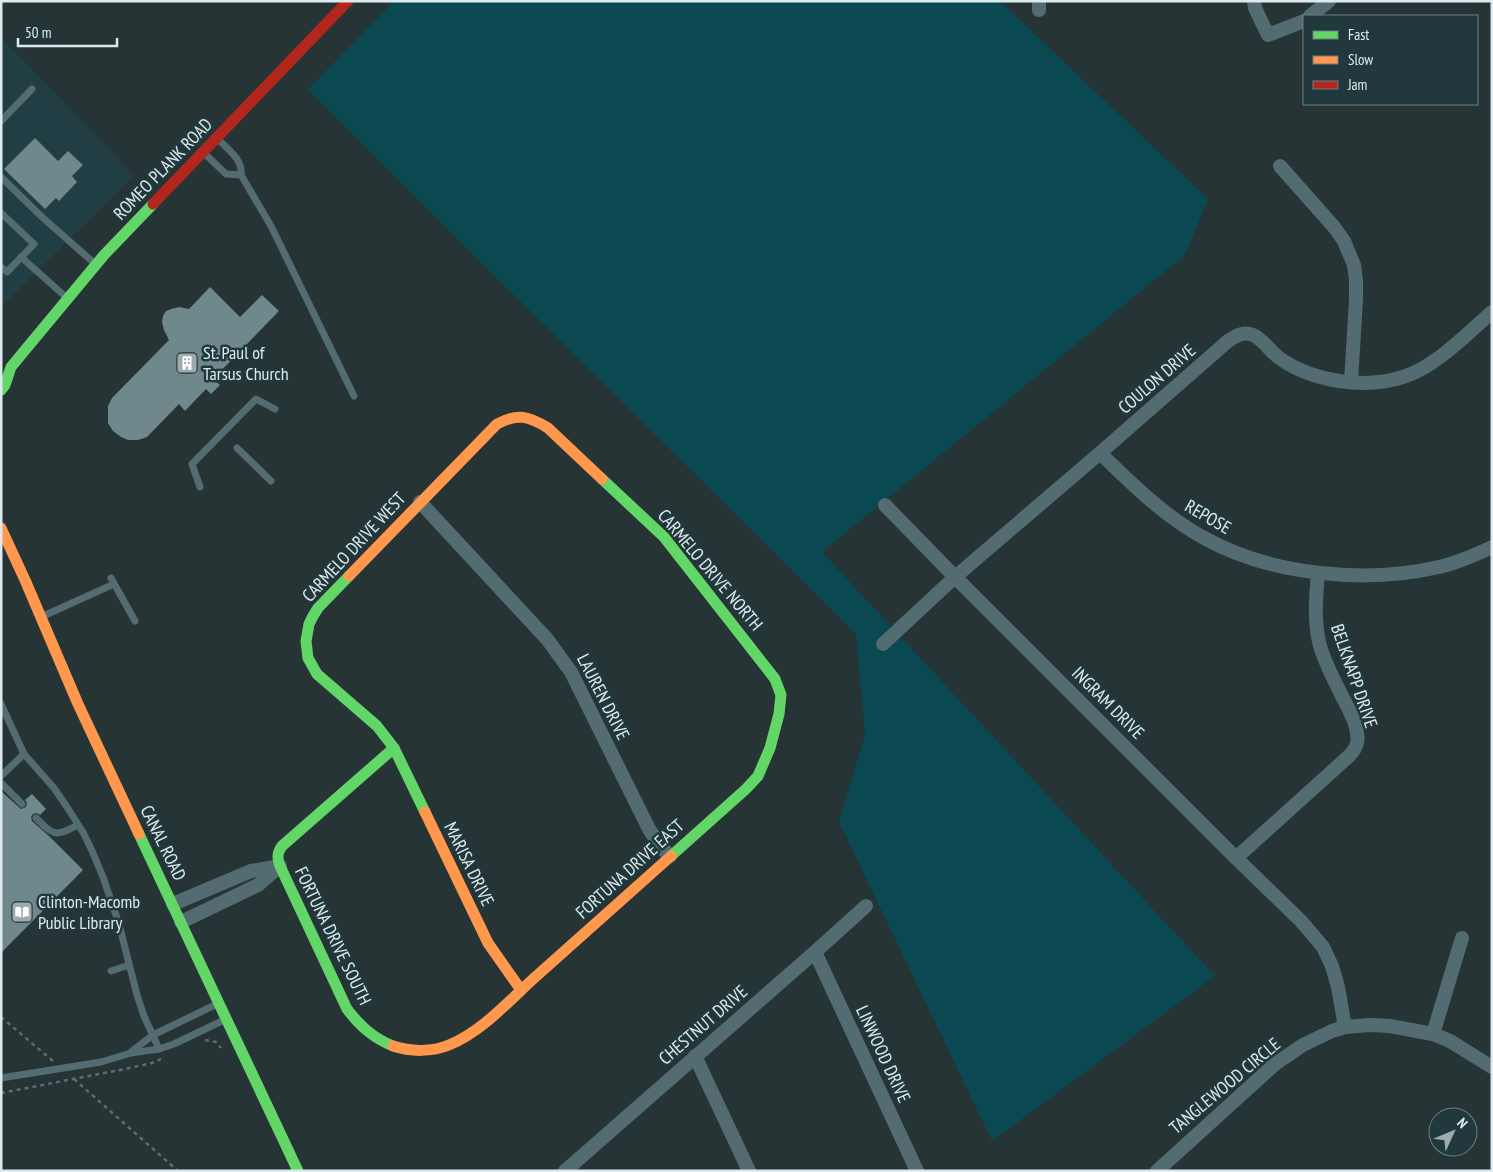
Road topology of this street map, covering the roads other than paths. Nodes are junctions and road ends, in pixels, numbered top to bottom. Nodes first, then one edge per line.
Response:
1 (348, 1) edge
2 (1254, 1) edge
3 (1329, 1) edge
4 (1311, 15) edge
5 (1303, 21) edge
6 (32, 89) dead end
7 (1, 121) edge
8 (217, 138) junction
9 (203, 152) junction
10 (1280, 166) dead end
11 (241, 176) junction
12 (1, 177) edge
13 (1, 213) edge
14 (21, 257) junction
15 (96, 265) junction
16 (1, 267) edge
17 (68, 299) junction
18 (1492, 312) edge
19 (6, 370) edge
20 (1351, 382) junction
21 (1, 390) edge
22 (354, 396) dead end
23 (275, 409) dead end
24 (526, 417) joint
25 (237, 448) dead end
26 (1100, 453) junction
27 (271, 481) dead end
28 (200, 487) dead end
29 (420, 502) junction
30 (885, 505) dead end
31 (1, 528) edge
32 (1491, 549) edge
33 (1318, 572) junction
34 (955, 577) junction
35 (41, 617) junction
36 (135, 621) dead end
37 (883, 644) dead end
38 (1, 704) edge
39 (775, 732) joint
40 (394, 748) junction
41 (24, 754) junction
42 (1, 776) edge
43 (1, 783) edge
44 (22, 804) dead end
45 (36, 818) dead end
46 (78, 825) junction
47 (670, 856) junction
48 (1236, 858) junction
49 (280, 866) junction
50 (173, 904) junction
51 (866, 906) dead end
52 (181, 922) junction
53 (1462, 938) dead end
54 (815, 952) junction
55 (129, 965) junction
56 (111, 971) dead end
57 (521, 990) junction
58 (219, 1003) junction
59 (227, 1019) junction
60 (488, 1020) joint
61 (1344, 1027) junction
62 (1433, 1034) junction
63 (153, 1035) junction
64 (159, 1049) junction
65 (131, 1053) junction
66 (695, 1056) junction
67 (1492, 1067) edge
68 (1, 1078) edge
69 (298, 1171) edge
70 (565, 1171) edge
71 (749, 1171) edge
72 (917, 1171) edge
73 (1157, 1171) edge

1 - 8 street, ROMEO PLANK ROAD
2 - 5 street
3 - 4 street
6 - 7 lane
8 - 9 street, ROMEO PLANK ROAD
8 - 11 lane
9 - 11 lane
9 - 15 street, ROMEO PLANK ROAD
10 - 20 street
11 - 22 lane
12 - 15 lane
13 - 14 lane
14 - 16 lane
14 - 17 lane
15 - 17 street, ROMEO PLANK ROAD
17 - 19 street, ROMEO PLANK ROAD
18 - 20 street, COULON DRIVE
19 - 21 street, ROMEO PLANK ROAD
20 - 26 street, COULON DRIVE
23 - 28 lane
24 - 29 street, CARMELO DRIVE WEST
24 - 39 street, CARMELO DRIVE NORTH
25 - 27 lane
26 - 33 street, REPOSE
26 - 34 street, COULON DRIVE
29 - 40 street, CARMELO DRIVE WEST
29 - 47 street, LAUREN DRIVE
30 - 34 street, INGRAM DRIVE
31 - 35 street, CANAL ROAD
32 - 33 street, REPOSE
33 - 48 street, BELKNAPP DRIVE
34 - 37 street, COULON DRIVE
34 - 48 street, INGRAM DRIVE
35 - 36 lane
35 - 50 street, CANAL ROAD
38 - 41 lane
39 - 47 street, FORTUNA DRIVE EAST
40 - 49 street
40 - 57 street, MARISA DRIVE
41 - 42 lane
41 - 46 lane
43 - 44 lane
45 - 46 lane
46 - 55 lane
47 - 57 street, FORTUNA DRIVE EAST
48 - 61 street, INGRAM DRIVE
49 - 50 street
49 - 52 street
49 - 60 street, FORTUNA DRIVE SOUTH
50 - 52 street, CANAL ROAD
51 - 54 street, CHESTNUT DRIVE
52 - 58 street, CANAL ROAD
53 - 62 street
54 - 66 street, CHESTNUT DRIVE
54 - 72 street, LINWOOD DRIVE
55 - 56 lane
55 - 63 lane
57 - 60 street, FORTUNA DRIVE EAST
58 - 59 street, CANAL ROAD
58 - 63 lane
59 - 64 lane
59 - 69 street, CANAL ROAD
61 - 62 street, TANGLEWOOD CIRCLE
61 - 73 street, TANGLEWOOD CIRCLE
62 - 67 street, TANGLEWOOD CIRCLE
63 - 64 lane
63 - 65 lane
64 - 65 lane
65 - 68 lane
66 - 70 street, CHESTNUT DRIVE
66 - 71 street

